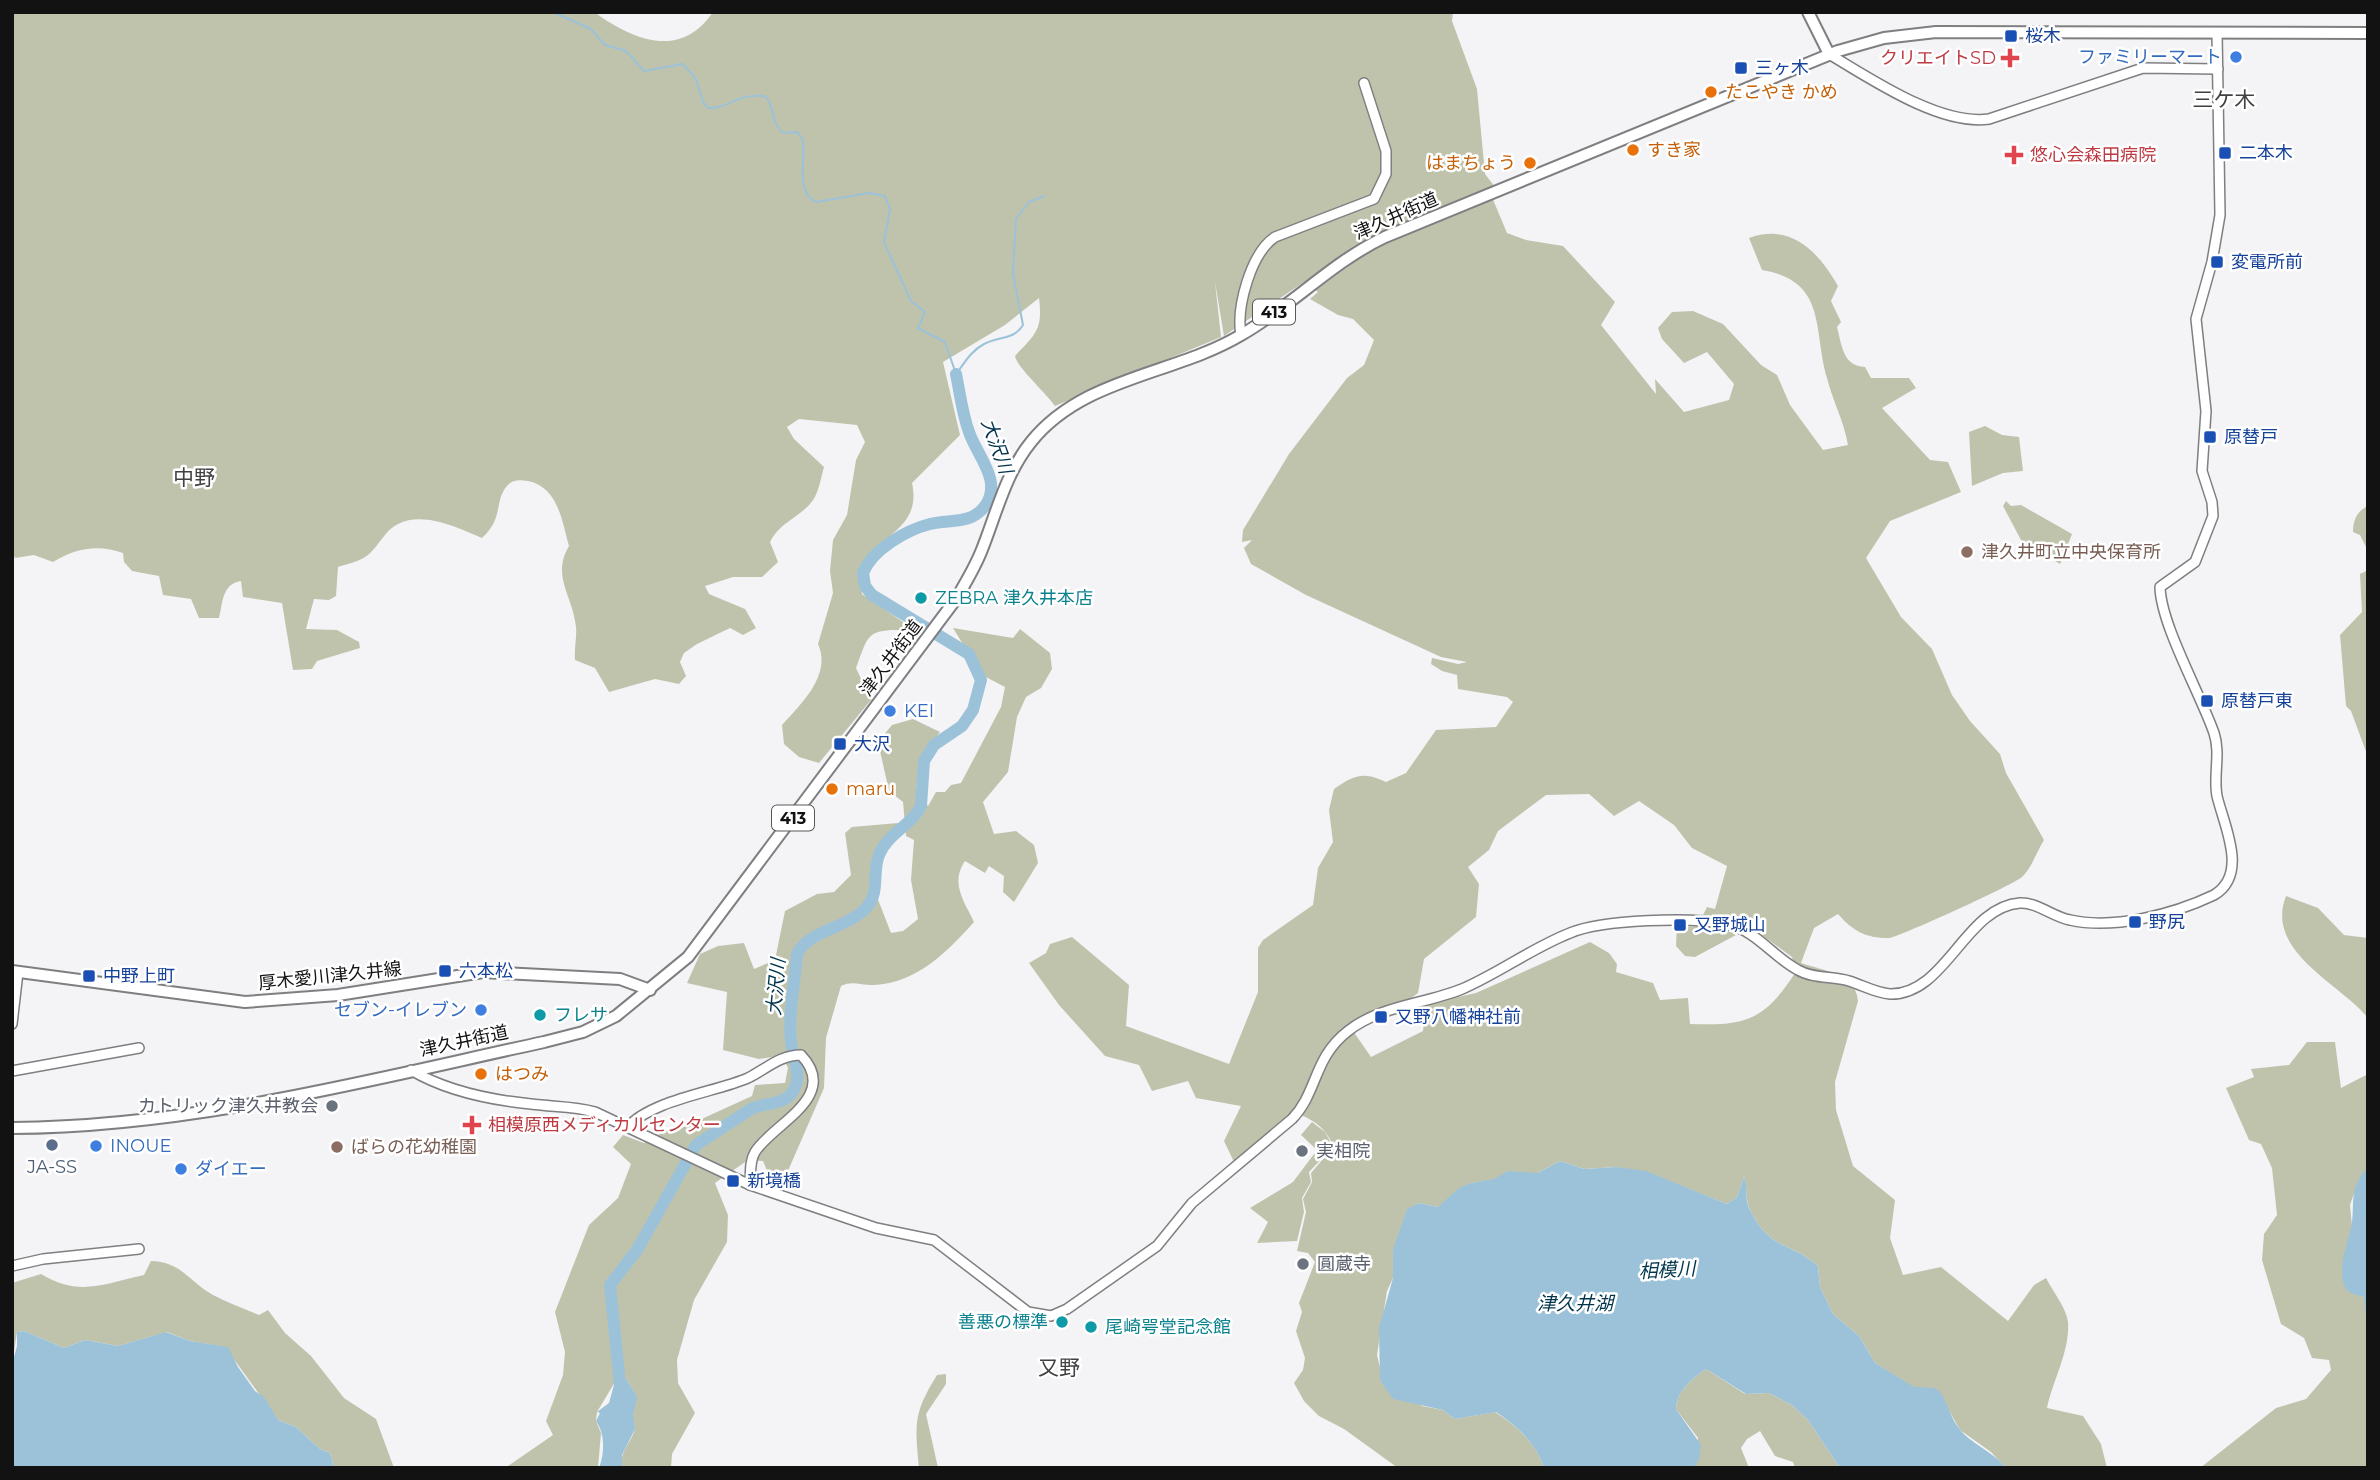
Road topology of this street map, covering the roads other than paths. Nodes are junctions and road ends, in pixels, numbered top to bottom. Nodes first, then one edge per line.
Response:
1 (1808, 12) edge
2 (2217, 33) junction
3 (2368, 33) edge
4 (1829, 54) junction
5 (2218, 69) junction
6 (1364, 83) dead end
7 (1241, 335) junction
8 (15, 971) edge
9 (650, 990) junction
10 (12, 1024) edge
11 (139, 1048) dead end
12 (411, 1070) junction
13 (12, 1071) edge
14 (628, 1127) junction
15 (12, 1128) edge
16 (748, 1184) junction
17 (139, 1249) dead end
18 (12, 1266) edge

1 - 4 main road
2 - 3 main road, 津久井街道
2 - 4 main road, 津久井街道
2 - 5 street
4 - 5 street
4 - 7 main road, 津久井街道 / 413
5 - 16 street
6 - 7 street
7 - 9 main road, 津久井街道 / 413
8 - 9 main road, 厚木愛川津久井線
8 - 10 street
9 - 12 main road, 津久井街道 / 413
11 - 13 street
12 - 14 street
12 - 15 main road, 津久井街道 / 413
14 - 16 street
14 - 16 street
17 - 18 street

